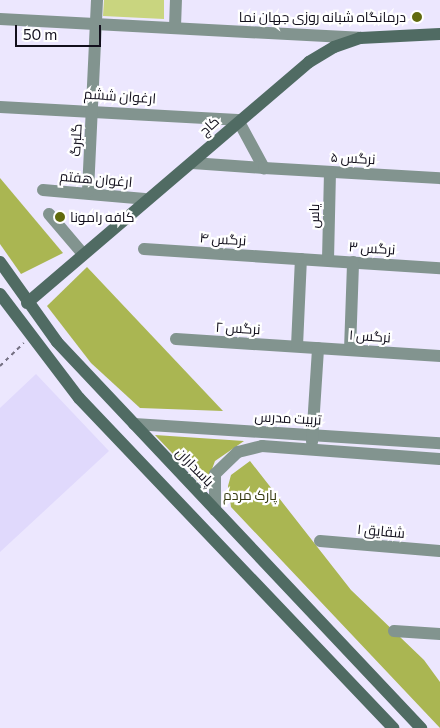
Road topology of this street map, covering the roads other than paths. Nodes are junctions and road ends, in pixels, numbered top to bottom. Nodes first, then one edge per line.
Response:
1 (97, 0) edge
2 (176, 0) edge
3 (0, 18) edge
4 (96, 21) junction
5 (175, 27) junction
6 (440, 34) edge
7 (360, 38) junction
8 (0, 107) edge
9 (92, 109) junction
10 (238, 120) junction
11 (192, 163) junction
12 (264, 168) junction
13 (330, 172) junction
14 (440, 178) edge
15 (43, 190) dead end
16 (88, 191) junction
17 (145, 199) junction
18 (49, 214) dead end
19 (144, 249) dead end
20 (83, 254) junction
21 (301, 259) junction
22 (328, 260) junction
23 (0, 262) edge
24 (353, 262) junction
25 (440, 268) edge
26 (0, 294) edge
27 (27, 303) junction
28 (176, 339) dead end
29 (297, 346) junction
30 (318, 348) junction
31 (350, 350) junction
32 (440, 356) edge
33 (134, 424) junction
34 (312, 435) junction
35 (440, 443) edge
36 (311, 450) junction
37 (440, 459) edge
38 (215, 510) junction
39 (320, 540) dead end
40 (440, 551) edge
41 (279, 579) junction
42 (263, 591) junction
43 (394, 631) dead end
44 (440, 634) edge
45 (393, 728) edge
46 (421, 728) edge

1 - 4 street, گلبرگ
2 - 5 street
3 - 4 street
4 - 5 street
4 - 9 street, گلبرگ
5 - 7 street
6 - 7 street, کاج
7 - 10 street, کاج
8 - 9 street, ارغوان ششم
9 - 10 street, ارغوان ششم
9 - 16 street, گلبرگ
10 - 11 street, کاج
10 - 12 street
11 - 12 street, ۵ نرگس
11 - 17 street, کاج
12 - 13 street, ۵ نرگس
13 - 14 street, ۵ نرگس
13 - 22 street, یاس
15 - 16 street, ارغوان هفتم
16 - 17 street, ارغوان هفتم
17 - 20 street, کاج
18 - 20 street
19 - 21 street, نرگس ۴
20 - 27 street, کاج
21 - 22 street, نرگس ۳
21 - 29 street
22 - 24 street, نرگس ۳
23 - 27 street, پاسداران
24 - 25 street, نرگس ۳
24 - 31 street
26 - 42 street
27 - 33 street, پاسداران
28 - 29 street, نرگس ۲
29 - 30 street, نرگس ۱
30 - 31 street, نرگس ۱
30 - 34 street
31 - 32 street, نرگس ۱
33 - 34 street, تربیت مدرس
33 - 38 street, پاسداران
34 - 35 street, تربیت مدرس
34 - 36 street
36 - 37 street
36 - 38 street
38 - 41 street, پاسداران
39 - 40 street, شقایق ۱
41 - 42 street
41 - 46 street, پاسداران
42 - 45 street
43 - 44 street

